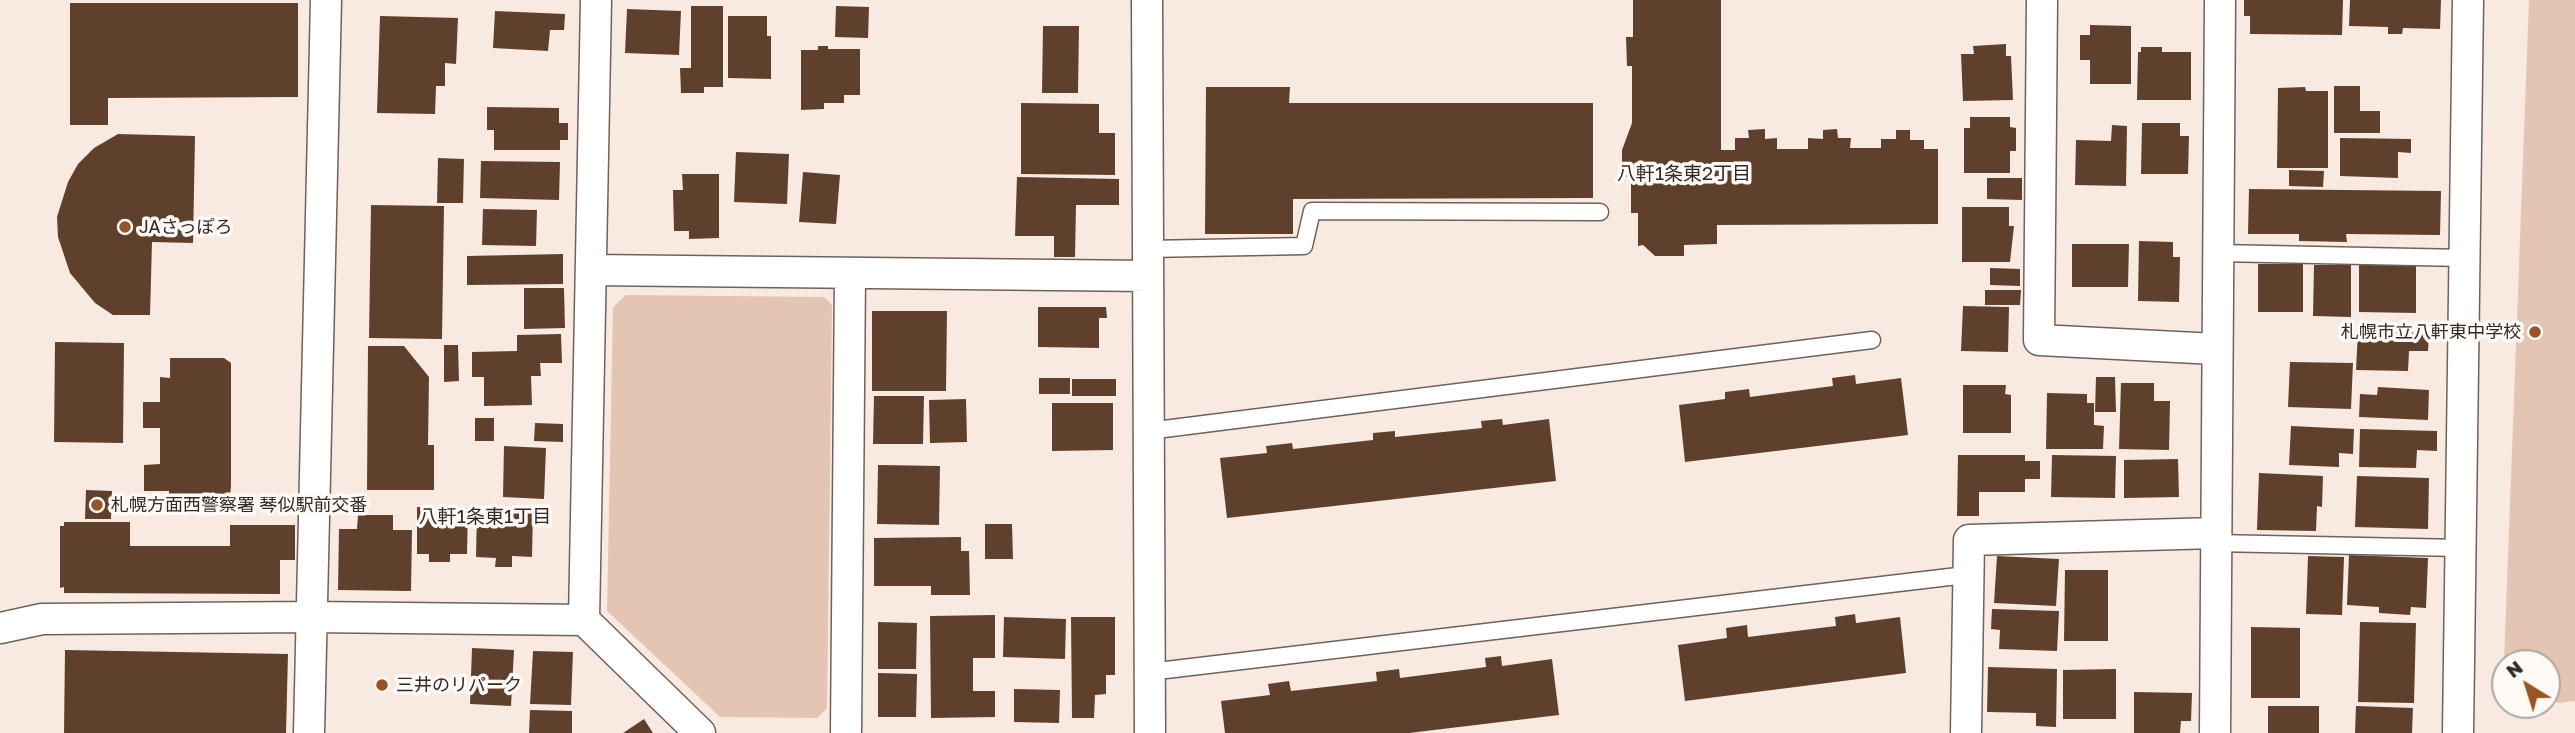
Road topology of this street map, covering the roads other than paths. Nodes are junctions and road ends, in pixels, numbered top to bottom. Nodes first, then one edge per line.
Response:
1 (326, 0) edge
2 (596, 0) edge
3 (1147, 0) edge
4 (2042, 0) edge
5 (2220, 0) edge
6 (2468, 0) edge
7 (1600, 212) dead end
8 (2218, 253) junction
9 (2464, 258) junction
10 (1148, 262) junction
11 (592, 270) junction
12 (850, 274) junction
13 (1872, 340) dead end
14 (2217, 349) junction
15 (1148, 430) junction
16 (2215, 538) junction
17 (2460, 548) junction
18 (1966, 575) junction
19 (312, 617) junction
20 (584, 620) junction
21 (0, 628) edge
22 (1149, 672) junction
23 (309, 733) edge
24 (700, 733) edge
25 (846, 733) edge
26 (1150, 733) edge
27 (1966, 733) edge
28 (2215, 733) edge
29 (2458, 733) edge

1 - 19 street
2 - 11 street
3 - 10 street
4 - 14 street
5 - 8 street
6 - 9 street
7 - 10 lane
8 - 9 lane
8 - 14 street
9 - 17 street
10 - 12 street
10 - 15 street
11 - 12 street
11 - 20 street
12 - 25 street
13 - 15 lane
14 - 16 street
15 - 22 street
16 - 17 lane
16 - 18 street
16 - 28 street
17 - 29 street
18 - 22 lane
18 - 27 street
19 - 20 street
19 - 21 street
19 - 23 street
20 - 24 street
22 - 26 street

